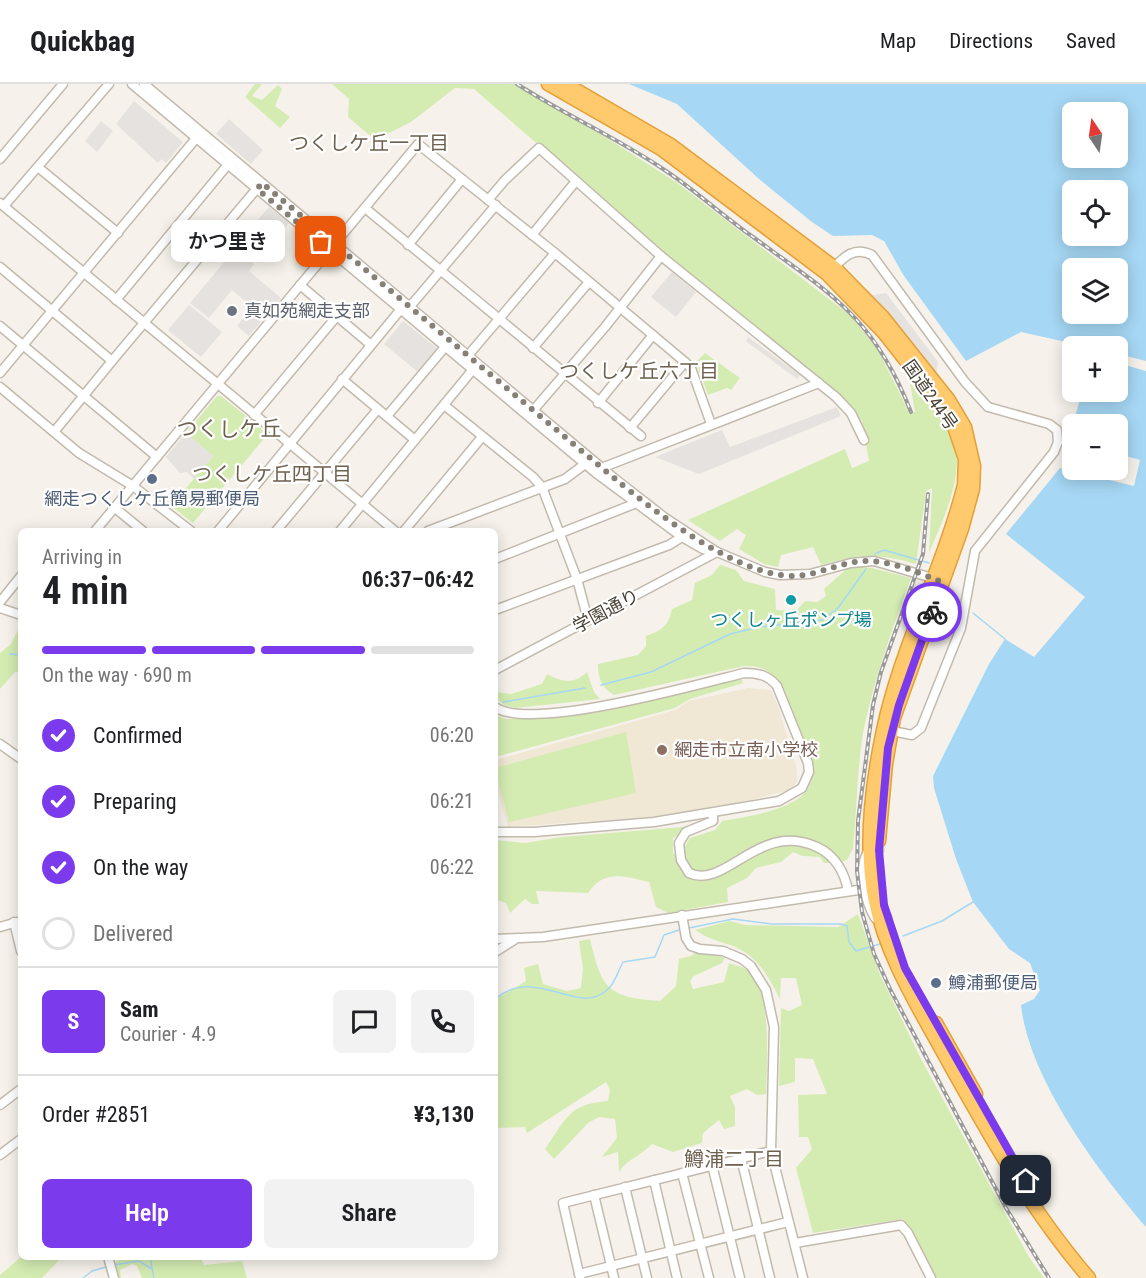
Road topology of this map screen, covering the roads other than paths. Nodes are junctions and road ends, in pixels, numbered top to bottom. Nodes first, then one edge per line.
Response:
1 (63, 84) edge
2 (109, 84) edge
3 (132, 84) edge
4 (144, 84) edge
5 (548, 84) edge
6 (566, 84) edge
7 (198, 136) junction
8 (0, 159) edge
9 (231, 162) junction
10 (39, 168) junction
11 (462, 179) junction
12 (576, 181) junction
13 (260, 186) junction
14 (492, 203) junction
15 (2, 205) edge
16 (365, 208) junction
17 (118, 233) junction
18 (532, 235) junction
19 (408, 245) junction
20 (332, 248) junction
21 (555, 253) junction
22 (661, 256) junction
23 (0, 267) edge
24 (440, 271) junction
25 (830, 271) junction
26 (84, 274) junction
27 (589, 282) junction
28 (300, 285) junction
29 (116, 300) junction
30 (405, 308) junction
31 (620, 308) junction
32 (52, 311) junction
33 (337, 316) junction
34 (499, 319) junction
35 (145, 324) junction
36 (0, 326) edge
37 (653, 335) junction
38 (371, 345) junction
39 (23, 346) junction
40 (445, 347) junction
41 (533, 348) junction
42 (465, 358) junction
43 (112, 361) junction
44 (685, 362) junction
45 (476, 367) junction
46 (0, 373) edge
47 (565, 375) junction
48 (342, 380) junction
49 (819, 383) junction
50 (217, 385) junction
51 (0, 387) edge
52 (83, 396) junction
53 (598, 403) junction
54 (444, 405) junction
55 (378, 409) junction
56 (532, 413) junction
57 (254, 415) junction
58 (387, 416) junction
59 (711, 424) junction
60 (630, 428) junction
61 (54, 432) junction
62 (641, 436) dead end
63 (482, 437) junction
64 (415, 440) junction
65 (864, 440) dead end
66 (288, 444) junction
67 (157, 457) junction
68 (588, 461) junction
69 (599, 470) junction
70 (324, 473) junction
71 (134, 486) junction
72 (542, 487) junction
73 (638, 502) junction
74 (361, 505) junction
75 (115, 508) junction
76 (98, 528) edge
77 (139, 528) edge
78 (187, 528) edge
79 (220, 528) edge
80 (278, 528) edge
81 (342, 528) edge
82 (391, 528) edge
83 (406, 528) edge
84 (436, 528) edge
85 (560, 535) junction
86 (682, 537) junction
87 (717, 552) junction
88 (498, 558) edge
89 (577, 579) junction
90 (18, 580) edge
91 (937, 580) junction
92 (0, 602) edge
93 (0, 608) edge
94 (498, 609) edge
95 (18, 614) edge
96 (588, 620) junction
97 (498, 668) edge
98 (498, 707) edge
99 (887, 730) junction
100 (0, 744) edge
101 (18, 757) edge
102 (713, 813) junction
103 (498, 832) edge
104 (874, 850) junction
105 (865, 889) junction
106 (848, 891) junction
107 (682, 915) junction
108 (884, 918) junction
109 (17, 922) edge
110 (0, 927) edge
111 (498, 939) edge
112 (514, 940) junction
113 (498, 950) edge
114 (18, 1091) edge
115 (0, 1105) edge
116 (18, 1141) edge
117 (771, 1151) junction
118 (0, 1155) edge
119 (741, 1158) junction
120 (712, 1166) junction
121 (682, 1173) junction
122 (654, 1180) junction
123 (625, 1187) junction
124 (594, 1195) junction
125 (788, 1221) junction
126 (758, 1230) junction
127 (730, 1236) junction
128 (795, 1243) junction
129 (700, 1244) junction
130 (670, 1251) junction
131 (642, 1258) junction
132 (109, 1262) edge
133 (611, 1266) junction
134 (580, 1276) edge
135 (114, 1278) edge
136 (614, 1278) edge
137 (647, 1278) edge
138 (677, 1278) edge
139 (709, 1278) edge
140 (740, 1278) edge
141 (770, 1278) edge
142 (804, 1278) edge
143 (931, 1278) edge
144 (1089, 1278) edge
145 (1100, 1278) edge

1 - 8 street
2 - 10 street
3 - 7 street
4 - 7 street
5 - 25 highway, 国道244号
6 - 25 highway, 国道244号
7 - 9 street
7 - 17 street
9 - 13 street
9 - 29 street
10 - 15 street
10 - 17 street
11 - 14 street
11 - 16 street
11 - 19 street
12 - 14 street
12 - 18 street
12 - 22 street
13 - 20 street
13 - 35 street
14 - 18 street
14 - 24 street
15 - 26 street
16 - 19 street
16 - 20 street
17 - 26 street
18 - 21 street
19 - 24 street
20 - 28 street
20 - 30 street
21 - 27 street
21 - 34 street
22 - 31 street
22 - 49 street
23 - 32 street
24 - 30 street
24 - 34 street
25 - 91 highway, 国道244号
25 - 99 street
26 - 29 street
26 - 32 street
27 - 31 street
27 - 41 street
28 - 33 street
28 - 50 street
29 - 35 street
30 - 38 street
30 - 40 street
30 - 42 street
31 - 37 street
31 - 47 street
32 - 39 street
32 - 43 street
33 - 38 street
33 - 57 street
34 - 41 street
34 - 42 street
35 - 43 street
35 - 50 street
36 - 39 street
37 - 44 street
37 - 53 street
38 - 48 street
39 - 46 street
39 - 52 street
40 - 42 street
40 - 58 street
41 - 47 street
42 - 45 street
43 - 52 street
44 - 59 street
44 - 60 street
45 - 54 street
45 - 56 street
47 - 53 street
47 - 56 street
48 - 55 street
48 - 66 street
49 - 59 street
49 - 65 street
50 - 57 street
50 - 67 street
51 - 61 street
52 - 61 street
52 - 67 street
53 - 60 street
54 - 63 street
54 - 64 street
55 - 58 street
55 - 70 street
56 - 68 street
57 - 66 street
58 - 64 street
59 - 69 street
60 - 62 street
61 - 71 street
63 - 72 street
63 - 83 street
64 - 74 street
66 - 70 street
66 - 79 street
67 - 71 street
68 - 69 street
68 - 72 street
69 - 73 street
70 - 74 street
70 - 80 street
71 - 75 street
71 - 78 street
72 - 84 street
72 - 85 street
73 - 85 street
73 - 86 street
73 - 87 street
74 - 81 street
74 - 82 street
75 - 76 street
75 - 77 street
85 - 88 street
85 - 89 street
86 - 87 street
86 - 89 street
87 - 91 street
87 - 96 street, 学園通り
89 - 94 street
89 - 96 street
90 - 92 street
91 - 99 highway, 国道244号
93 - 95 street
96 - 97 street, 学園通り
98 - 102 street
99 - 104 highway, 国道244号
100 - 101 street
102 - 103 street
102 - 106 street
104 - 105 street
104 - 108 highway, 国道244号
105 - 106 street
105 - 108 street
106 - 107 street
107 - 112 street
107 - 117 street
108 - 144 highway, 国道244号
108 - 145 highway, 国道244号
109 - 110 street
111 - 112 street
112 - 113 street
114 - 115 street
116 - 118 street
117 - 119 street
117 - 125 street
119 - 120 street
119 - 126 street
120 - 121 street
120 - 127 street
121 - 122 street
121 - 129 street
122 - 123 street
122 - 130 street
123 - 124 street
123 - 131 street
124 - 133 street
124 - 134 street
125 - 126 street
125 - 128 street
126 - 127 street
126 - 141 street
127 - 129 street
127 - 140 street
128 - 142 street
128 - 143 street
129 - 130 street
129 - 139 street
130 - 131 street
130 - 138 street
131 - 133 street
131 - 137 street
132 - 135 street
133 - 134 street
133 - 136 street

